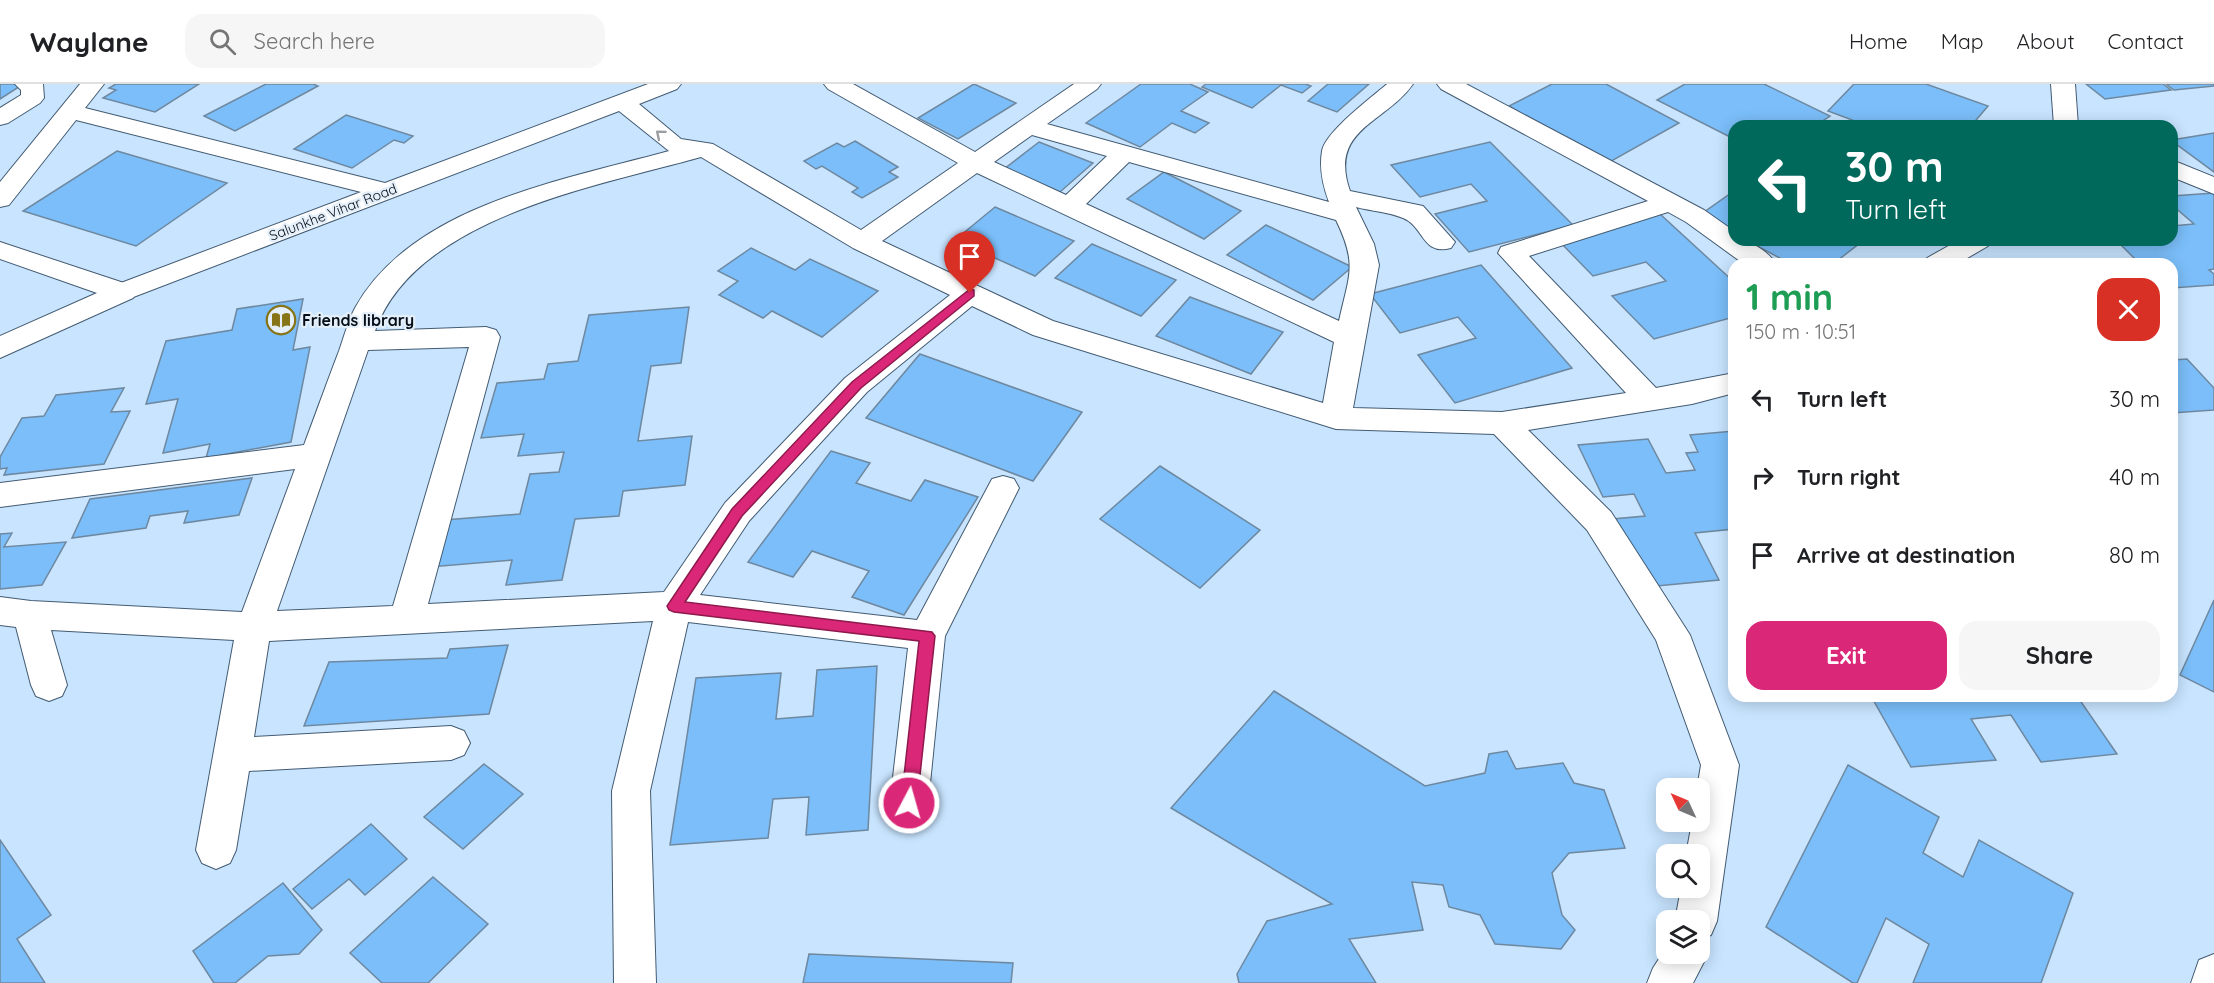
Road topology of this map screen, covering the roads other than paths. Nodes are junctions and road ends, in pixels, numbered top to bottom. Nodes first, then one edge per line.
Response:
1 (27, 84) edge
2 (92, 84) edge
3 (669, 84) edge
4 (836, 84) edge
5 (1089, 84) edge
6 (1401, 84) edge
7 (1449, 84) edge
8 (2062, 84) edge
9 (633, 98) junction
10 (70, 111) junction
11 (0, 118) edge
12 (2065, 120) edge
13 (1030, 127) junction
14 (704, 149) junction
15 (1125, 153) junction
16 (978, 164) junction
17 (2178, 171) edge
18 (2214, 186) edge
19 (387, 191) junction
20 (0, 199) edge
21 (1670, 202) junction
22 (1070, 205) junction
23 (1342, 205) junction
24 (1728, 239) edge
25 (862, 242) junction
26 (1442, 242) dead end
27 (1738, 246) edge
28 (1968, 246) edge
29 (0, 250) edge
30 (1754, 258) edge
31 (1948, 258) edge
32 (123, 292) junction
33 (970, 293) junction
34 (1349, 337) junction
35 (357, 341) junction
36 (0, 348) edge
37 (1728, 384) edge
38 (1649, 399) junction
39 (1336, 418) junction
40 (1502, 423) junction
41 (315, 455) junction
42 (1003, 488) dead end
43 (0, 495) edge
44 (674, 606) junction
45 (16, 613) edge
46 (407, 619) junction
47 (254, 627) junction
48 (927, 636) junction
49 (49, 685) dead end
50 (451, 743) dead end
51 (232, 755) junction
52 (909, 803) dead end
53 (216, 850) dead end
54 (1698, 910) edge
55 (1680, 964) edge
56 (2214, 975) edge
57 (635, 983) edge
58 (1668, 983) edge
59 (2212, 983) edge

1 - 11 street
2 - 10 street
3 - 9 street, Salunkhe Vihar Road
4 - 16 street
5 - 13 street
6 - 23 street
7 - 21 street
8 - 12 street
14 -> 9 street
9 - 14 street
9 - 19 street, Salunkhe Vihar Road
10 - 19 street
10 - 20 street
13 - 15 street
13 - 16 street
14 - 25 street
14 - 35 street
15 - 22 street
15 - 23 street
16 - 22 street
16 - 25 street
17 - 18 street
19 - 32 street, Salunkhe Vihar Road
21 - 24 street
21 - 38 street
22 - 34 street
23 - 26 street
23 - 34 street
25 - 33 street
27 - 30 street
28 - 31 street
29 - 32 street
32 - 36 street, Salunkhe Vihar Road
33 - 39 street
33 - 44 street
34 - 39 street
35 - 41 street
35 - 46 street
37 - 38 street
38 - 40 street
39 - 40 street
40 - 54 street
41 - 43 street
41 - 47 street
42 - 48 street
44 - 46 street
44 - 48 street
44 - 57 street
45 - 47 street
45 - 49 street
46 - 47 street
47 - 51 street
48 - 52 street
50 - 51 street
51 - 53 street
55 - 58 street
56 - 59 street

